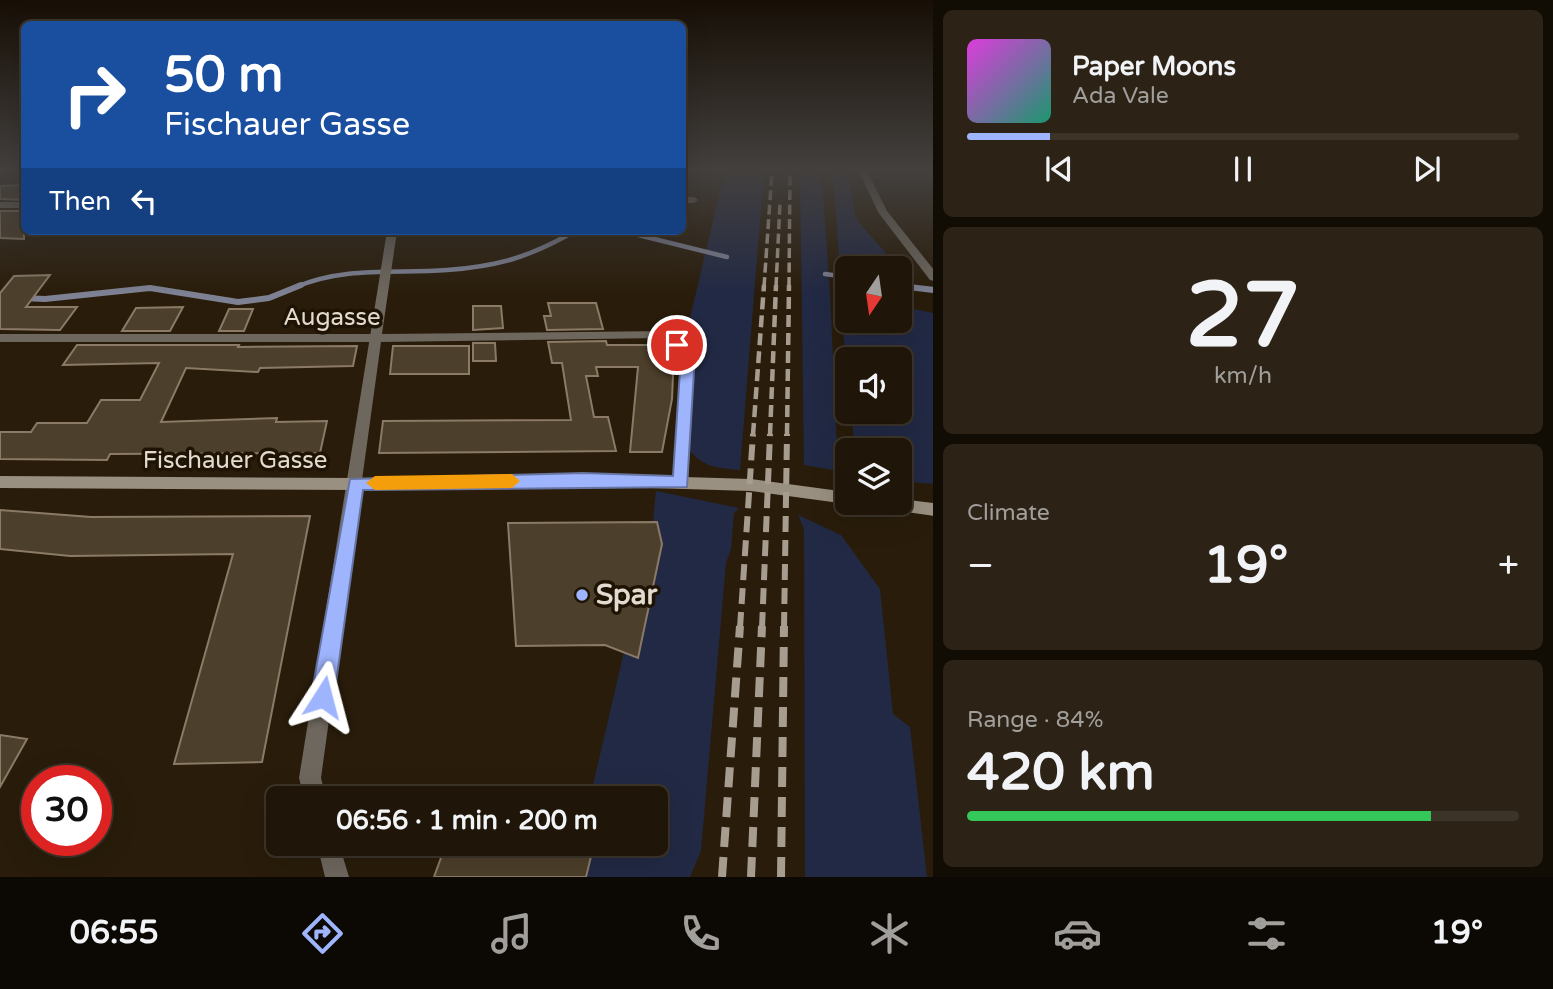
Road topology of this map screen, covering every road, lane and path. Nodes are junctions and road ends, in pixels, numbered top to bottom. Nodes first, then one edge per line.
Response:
1 (883, 212) edge
2 (391, 235) edge
3 (933, 278) edge
4 (0, 338) edge
5 (377, 338) junction
6 (0, 482) edge
7 (681, 483) junction
8 (356, 484) junction
9 (835, 496) edge
10 (912, 507) edge
11 (933, 510) edge
12 (312, 786) edge
13 (331, 856) edge
14 (337, 877) edge

1 - 3 street
2 - 5 street
4 - 5 street, Augasse
5 - 7 street, Augasse
5 - 8 street
6 - 8 main road, Fischauer Gasse
7 - 8 main road, Fischauer Gasse
7 - 9 main road, Fischauer Gasse
8 - 12 street
10 - 11 main road
13 - 14 street

